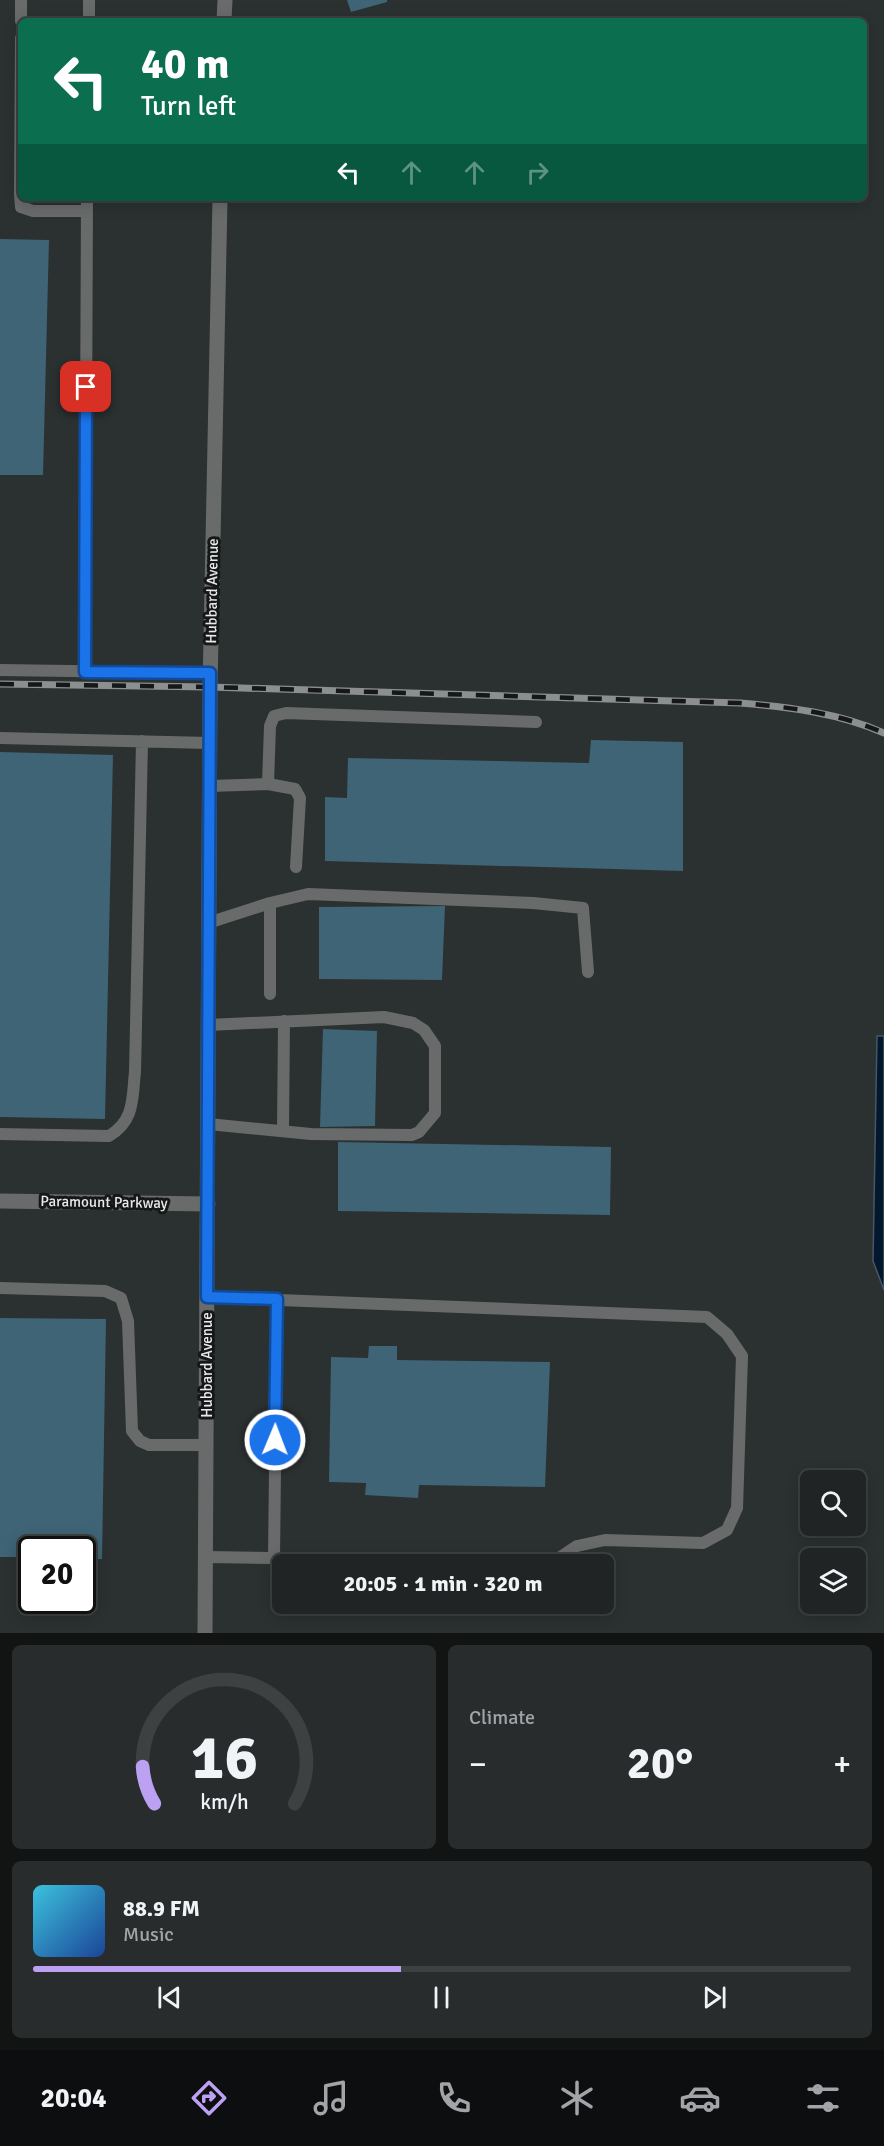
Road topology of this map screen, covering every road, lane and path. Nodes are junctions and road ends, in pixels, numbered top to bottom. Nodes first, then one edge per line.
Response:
1 (21, 0) edge
2 (89, 0) edge
3 (225, 0) edge
4 (21, 18) edge
5 (89, 18) edge
6 (224, 18) edge
7 (21, 201) edge
8 (87, 201) edge
9 (220, 201) edge
10 (87, 211) junction
11 (0, 670) edge
12 (85, 672) junction
13 (210, 673) junction
14 (536, 722) dead end
15 (0, 738) edge
16 (142, 741) junction
17 (209, 743) junction
18 (268, 784) junction
19 (209, 786) junction
20 (296, 867) dead end
21 (270, 903) junction
22 (208, 923) junction
23 (588, 972) dead end
24 (270, 994) dead end
25 (284, 1021) junction
26 (208, 1024) junction
27 (208, 1124) junction
28 (283, 1131) junction
29 (0, 1134) edge
30 (0, 1201) edge
31 (208, 1204) junction
32 (0, 1288) edge
33 (207, 1297) junction
34 (277, 1299) junction
35 (206, 1444) junction
36 (274, 1554) edge
37 (564, 1554) edge
38 (206, 1557) junction
39 (272, 1558) edge
40 (205, 1633) edge

1 - 4 lane
2 - 5 lane
3 - 6 street
7 - 10 lane
8 - 10 lane
9 - 13 street, Hubbard Avenue
10 - 12 lane
11 - 12 lane
12 - 13 lane
13 - 17 street, Hubbard Avenue
14 - 18 lane
15 - 16 lane
16 - 17 lane
16 - 29 lane
17 - 19 street, Hubbard Avenue
18 - 19 lane
18 - 20 lane
19 - 22 street, Hubbard Avenue
21 - 22 lane
21 - 23 lane
21 - 24 lane
22 - 26 street, Hubbard Avenue
25 - 26 lane
25 - 28 lane
25 - 28 lane
26 - 27 street, Hubbard Avenue
27 - 28 lane
27 - 31 street, Hubbard Avenue
30 - 31 street, Paramount Parkway
31 - 33 street, Hubbard Avenue
32 - 35 lane
33 - 34 lane
33 - 35 street, Hubbard Avenue
34 - 36 lane
34 - 37 lane
35 - 38 street, Hubbard Avenue
38 - 39 lane
38 - 40 street, Hubbard Avenue

